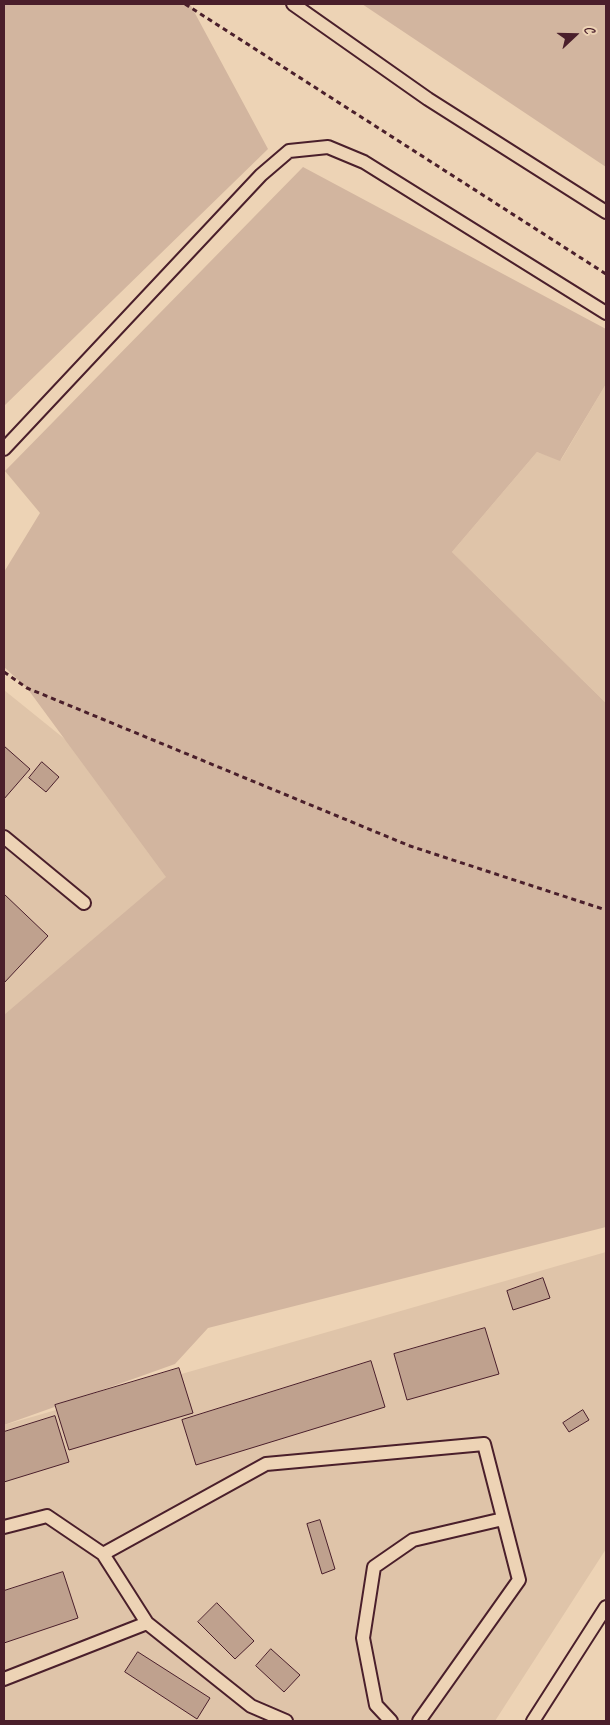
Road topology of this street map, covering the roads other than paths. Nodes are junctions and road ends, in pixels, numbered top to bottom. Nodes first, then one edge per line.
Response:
1 (293, 4) edge
2 (606, 212) edge
3 (606, 312) edge
4 (4, 449) edge
5 (4, 837) edge
6 (84, 903) dead end
7 (503, 1519) junction
8 (4, 1527) edge
9 (103, 1554) junction
10 (606, 1607) edge
11 (147, 1623) junction
12 (4, 1679) edge
13 (286, 1721) edge
14 (391, 1721) edge
15 (420, 1721) edge
16 (533, 1721) edge

1 - 2 lane
3 - 4 lane
5 - 6 lane
7 - 9 lane
7 - 14 lane
7 - 15 lane
8 - 9 lane
9 - 11 lane
10 - 16 lane
11 - 12 lane
11 - 13 lane

